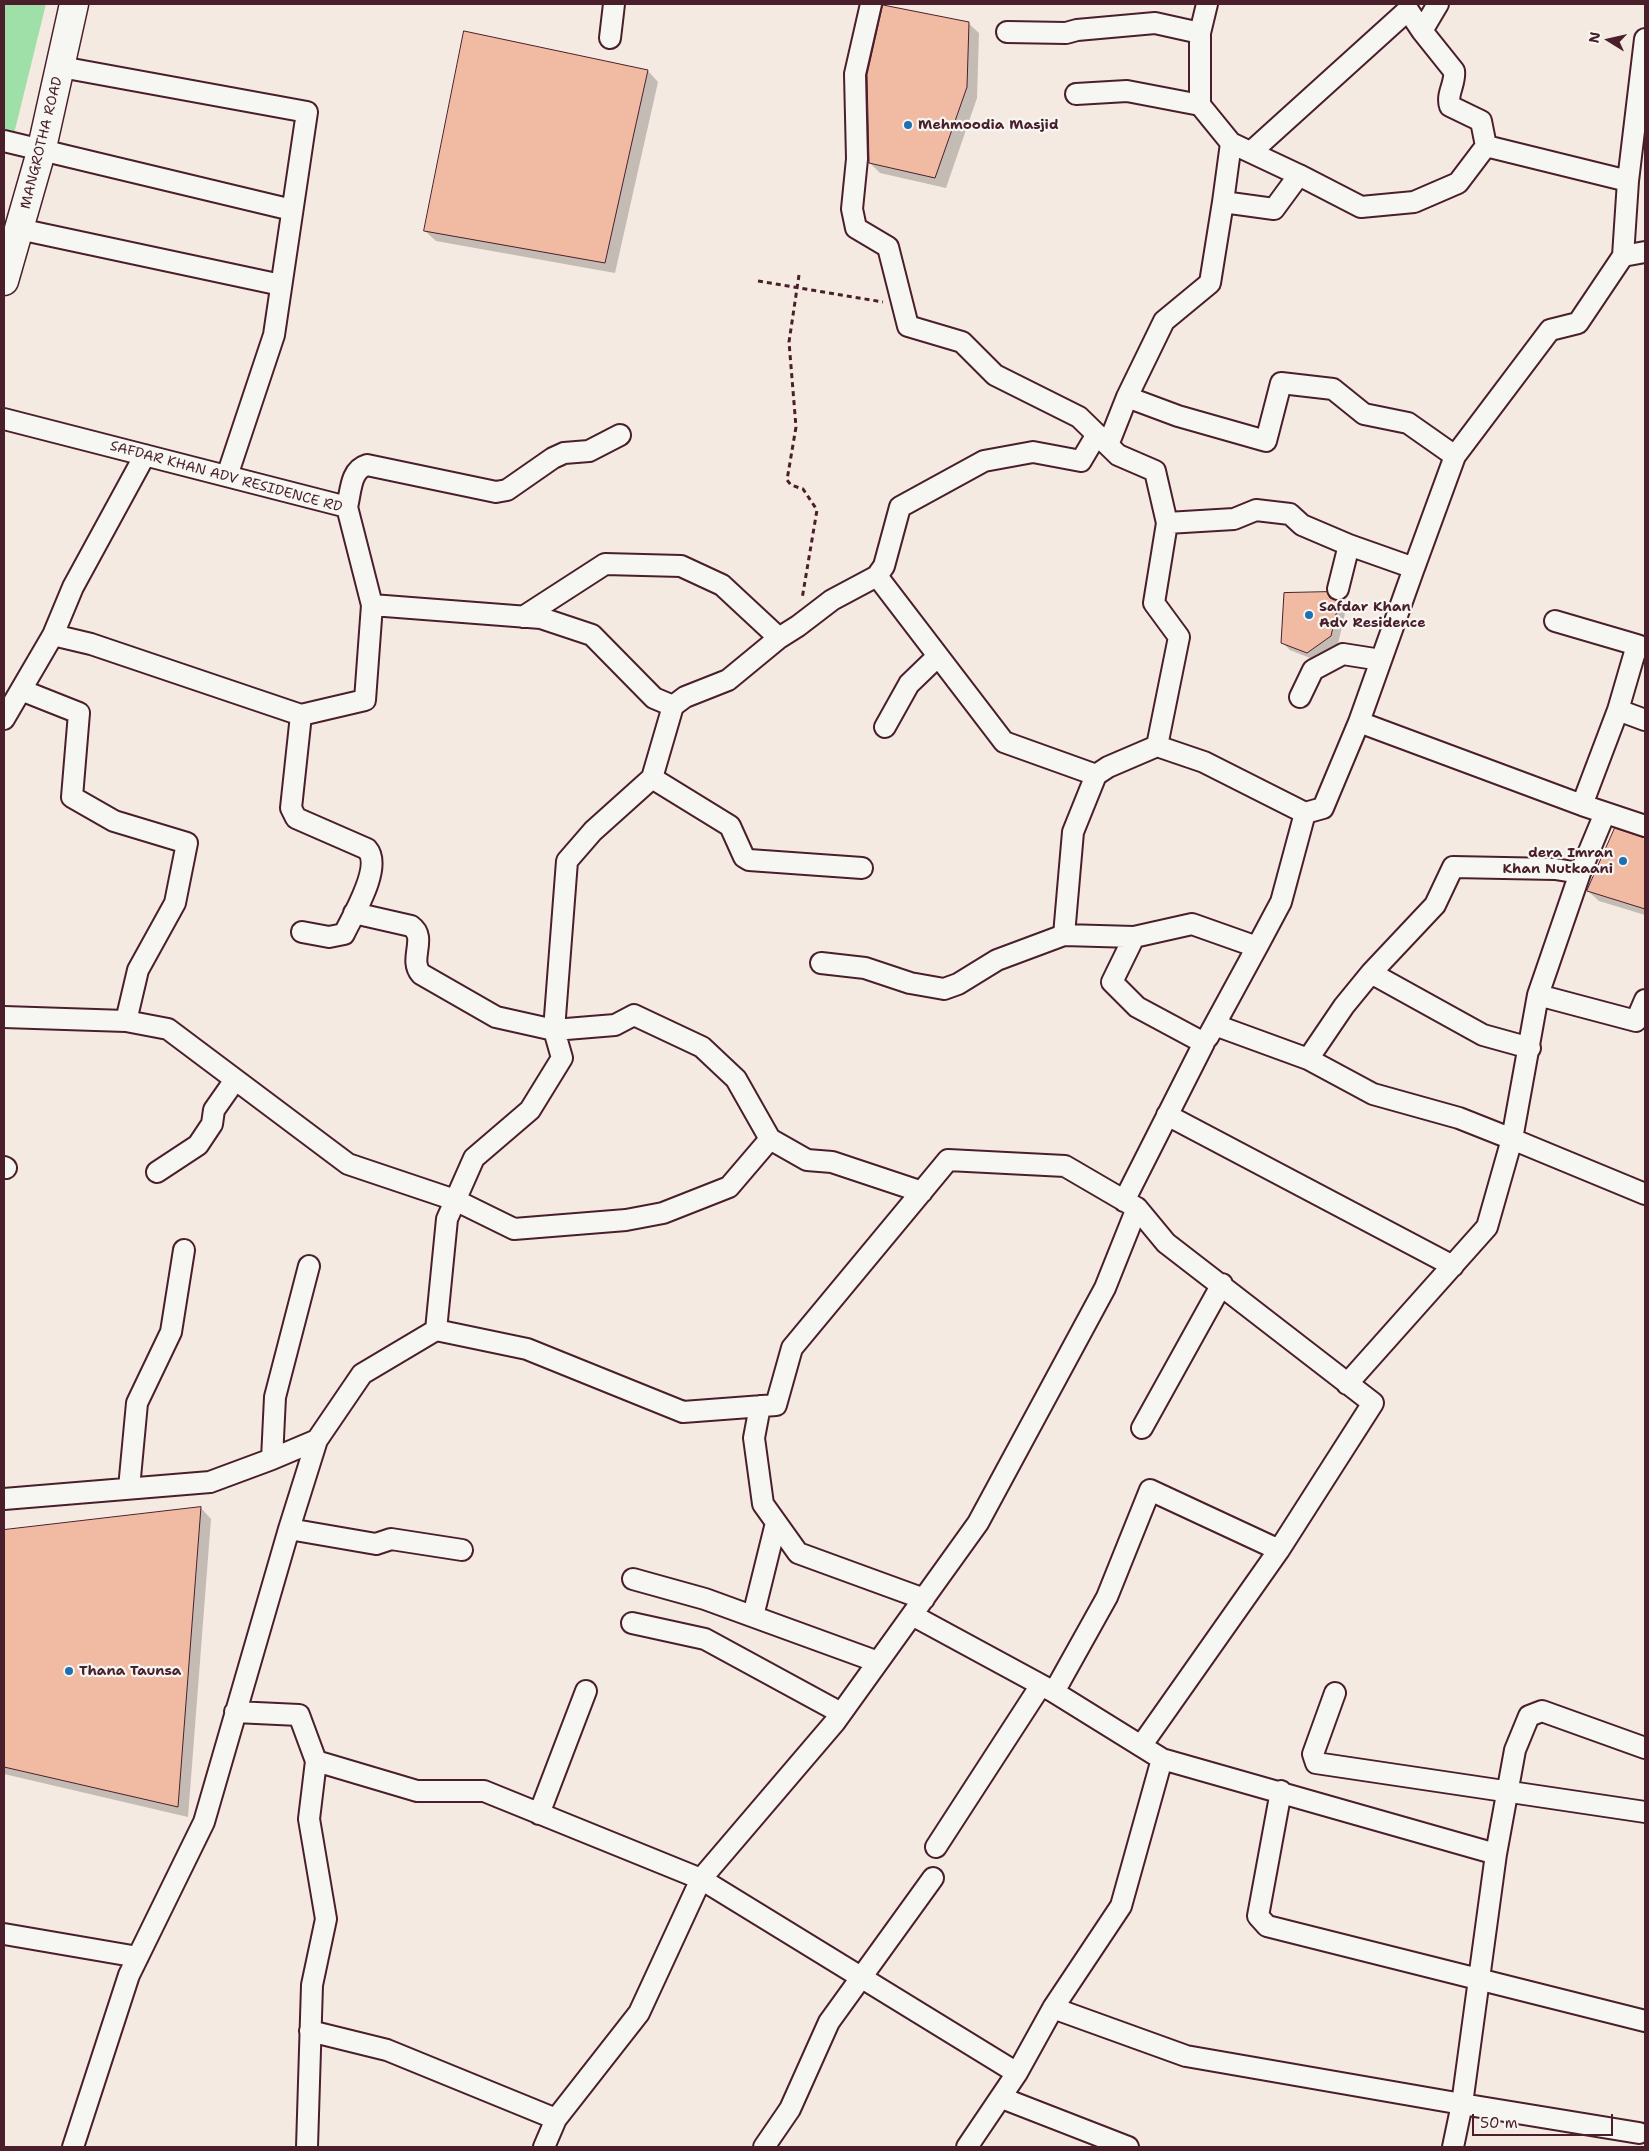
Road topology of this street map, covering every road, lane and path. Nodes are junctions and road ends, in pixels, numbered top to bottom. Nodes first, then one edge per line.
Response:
1 (74, 4) edge
2 (614, 4) edge
3 (871, 4) edge
4 (1207, 4) edge
5 (1438, 4) edge
6 (1404, 7) edge
7 (1422, 31) junction
8 (1007, 32) dead end
9 (1200, 33) junction
10 (610, 38) dead end
11 (1645, 39) edge
12 (61, 67) junction
13 (1076, 94) dead end
14 (1200, 105) junction
15 (4, 141) edge
16 (1231, 143) junction
17 (1486, 146) junction
18 (42, 152) junction
19 (1251, 152) junction
20 (1299, 175) junction
21 (1628, 181) junction
22 (1223, 202) junction
23 (292, 210) junction
24 (19, 229) junction
25 (1645, 252) edge
26 (1623, 256) junction
27 (799, 275) dead end
28 (4, 281) edge
29 (758, 281) dead end
30 (281, 285) junction
31 (797, 287) junction
32 (903, 305) junction
33 (1127, 397) junction
34 (4, 419) edge
35 (620, 435) dead end
36 (1102, 440) junction
37 (145, 455) junction
38 (1455, 456) junction
39 (227, 476) junction
40 (348, 507) junction
41 (1167, 523) junction
42 (1350, 545) junction
43 (1414, 568) junction
44 (877, 576) junction
45 (1338, 589) dead end
46 (372, 605) junction
47 (524, 617) junction
48 (1555, 621) dead end
49 (798, 626) junction
50 (53, 635) junction
51 (779, 638) junction
52 (1641, 647) edge
53 (938, 656) junction
54 (1382, 660) junction
55 (21, 690) junction
56 (1300, 697) dead end
57 (674, 706) junction
58 (1618, 710) junction
59 (301, 715) junction
60 (4, 719) edge
61 (1645, 720) edge
62 (1359, 722) junction
63 (885, 727) dead end
64 (1156, 746) junction
65 (1096, 775) junction
66 (652, 778) junction
67 (1582, 805) junction
68 (1305, 813) junction
69 (1605, 813) junction
70 (1645, 826) edge
71 (862, 868) dead end
72 (1580, 873) junction
73 (354, 913) junction
74 (302, 932) dead end
75 (1064, 935) junction
76 (1134, 937) junction
77 (1257, 947) junction
78 (821, 963) dead end
79 (1371, 973) junction
80 (1538, 995) junction
81 (1645, 1000) edge
82 (4, 1017) edge
83 (126, 1021) junction
84 (1215, 1025) junction
85 (554, 1030) junction
86 (1204, 1043) junction
87 (1530, 1048) junction
88 (1308, 1059) junction
89 (235, 1080) junction
90 (1167, 1115) junction
91 (770, 1139) junction
92 (1512, 1139) junction
93 (157, 1172) dead end
94 (922, 1192) junction
95 (1645, 1194) edge
96 (455, 1200) junction
97 (1130, 1204) junction
98 (184, 1250) dead end
99 (309, 1266) dead end
100 (1453, 1266) junction
101 (1222, 1284) junction
102 (436, 1330) junction
103 (1347, 1384) junction
104 (760, 1406) junction
105 (1142, 1428) dead end
106 (317, 1440) junction
107 (272, 1459) junction
108 (129, 1488) junction
109 (4, 1499) edge
110 (776, 1523) junction
111 (289, 1529) junction
112 (462, 1550) dead end
113 (1279, 1550) junction
114 (633, 1579) dead end
115 (924, 1598) junction
116 (912, 1615) junction
117 (753, 1616) junction
118 (632, 1623) dead end
119 (878, 1662) junction
120 (1048, 1689) junction
121 (586, 1691) dead end
122 (1335, 1693) dead end
123 (235, 1712) junction
124 (841, 1713) junction
125 (1141, 1746) junction
126 (1645, 1748) edge
127 (1162, 1759) junction
128 (316, 1761) junction
129 (1281, 1791) junction
130 (1507, 1792) junction
131 (1645, 1812) edge
132 (539, 1814) junction
133 (936, 1847) dead end
134 (1496, 1854) junction
135 (933, 1878) dead end
136 (701, 1879) junction
137 (4, 1934) edge
138 (138, 1957) junction
139 (861, 1976) junction
140 (1479, 1980) junction
141 (1053, 2008) junction
142 (1645, 2021) edge
143 (310, 2031) junction
144 (1017, 2073) junction
145 (1002, 2098) junction
146 (1462, 2104) junction
147 (556, 2119) junction
148 (1639, 2132) dead end
149 (72, 2147) edge
150 (307, 2147) edge
151 (544, 2147) edge
152 (764, 2147) edge
153 (967, 2147) edge
154 (1128, 2147) edge
155 (1453, 2147) edge

1 - 12 main road, MANGROTHA ROAD
2 - 10 street
3 - 32 street
4 - 9 street
5 - 7 street
6 - 7 street
6 - 19 street
7 - 17 street
8 - 9 street
9 - 14 street
11 - 21 street
12 - 18 main road, MANGROTHA ROAD
12 - 23 street
13 - 14 street
14 - 16 street
15 - 18 street
16 - 19 street
16 - 22 street
17 - 20 street
17 - 21 street
18 - 23 street
18 - 24 main road, MANGROTHA ROAD
19 - 20 street
20 - 22 street
21 - 26 street
22 - 33 street
23 - 30 street
24 - 28 main road, MANGROTHA ROAD
24 - 30 street
25 - 26 street
26 - 38 street
27 - 31 path
29 - 31 path
30 - 39 street
31 - 32 path
31 - 49 path
32 - 36 street
33 - 36 street
33 - 38 street
34 - 37 street, SAFDAR KHAN ADV RESIDENCE RD
35 - 40 street
36 - 41 street
36 - 44 street
37 - 39 street, SAFDAR KHAN ADV RESIDENCE RD
37 - 50 street
38 - 43 street
39 - 40 street, SAFDAR KHAN ADV RESIDENCE RD
40 - 46 street, SAFDAR KHAN ADV RESIDENCE RD
41 - 42 street
41 - 64 street
42 - 43 street
42 - 45 street
43 - 54 street
44 - 49 street
44 - 53 street
46 - 47 street
46 - 59 street, SAFDAR KHAN ADV RESIDENCE RD
47 - 51 street
47 - 57 street
48 - 52 street
49 - 51 street
50 - 55 street
50 - 59 street
51 - 57 street
52 - 58 street
53 - 63 street
53 - 65 street
54 - 56 street
54 - 62 street
55 - 60 street
55 - 83 street
57 - 66 street
58 - 61 street
58 - 67 street
59 - 73 street
62 - 67 street
62 - 68 street
64 - 65 street
64 - 68 street
65 - 75 street
66 - 71 street
66 - 85 street
67 - 69 street
68 - 77 street
69 - 70 street
69 - 72 street
72 - 79 street
72 - 80 street
73 - 74 street
73 - 85 street
75 - 76 street
75 - 78 street
76 - 77 street
76 - 86 street
77 - 84 street
79 - 87 street
79 - 88 street
80 - 81 street
80 - 87 street
82 - 83 street
83 - 89 street
84 - 86 street
84 - 88 street
85 - 91 street
85 - 96 street
86 - 90 street
87 - 92 street
88 - 92 street
89 - 93 street
89 - 96 street
90 - 97 street
90 - 100 street
91 - 94 street
91 - 96 street
92 - 95 street
92 - 100 street
94 - 97 street
94 - 104 street
96 - 102 street
97 - 101 street
97 - 115 street
98 - 108 street
99 - 107 street
100 - 103 street
101 - 103 street
101 - 105 street
102 - 104 street
102 - 106 street
103 - 113 street
104 - 110 street
106 - 107 street
106 - 111 street
107 - 108 street
108 - 109 street
110 - 115 street
110 - 117 street
111 - 112 street
111 - 123 street
113 - 120 street
113 - 125 street
114 - 117 street
115 - 116 street
116 - 119 street
116 - 120 street
117 - 119 street
118 - 124 street
119 - 124 street
120 - 125 street
120 - 133 street
121 - 132 street
122 - 130 street
123 - 128 street
123 - 138 street
124 - 136 street
125 - 127 street
126 - 130 street
127 - 129 street
127 - 141 street
128 - 132 street
128 - 143 street
129 - 134 street
129 - 140 street
130 - 131 street
130 - 134 street
132 - 136 street
134 - 140 street
135 - 139 street
136 - 139 street
136 - 147 street
137 - 138 street
138 - 149 street
139 - 144 street
139 - 152 street
140 - 142 street
140 - 146 street
141 - 144 street
141 - 146 street
143 - 147 street
143 - 150 street
144 - 145 street
145 - 153 street
145 - 154 street
146 - 148 street
146 - 155 street
147 - 151 street

